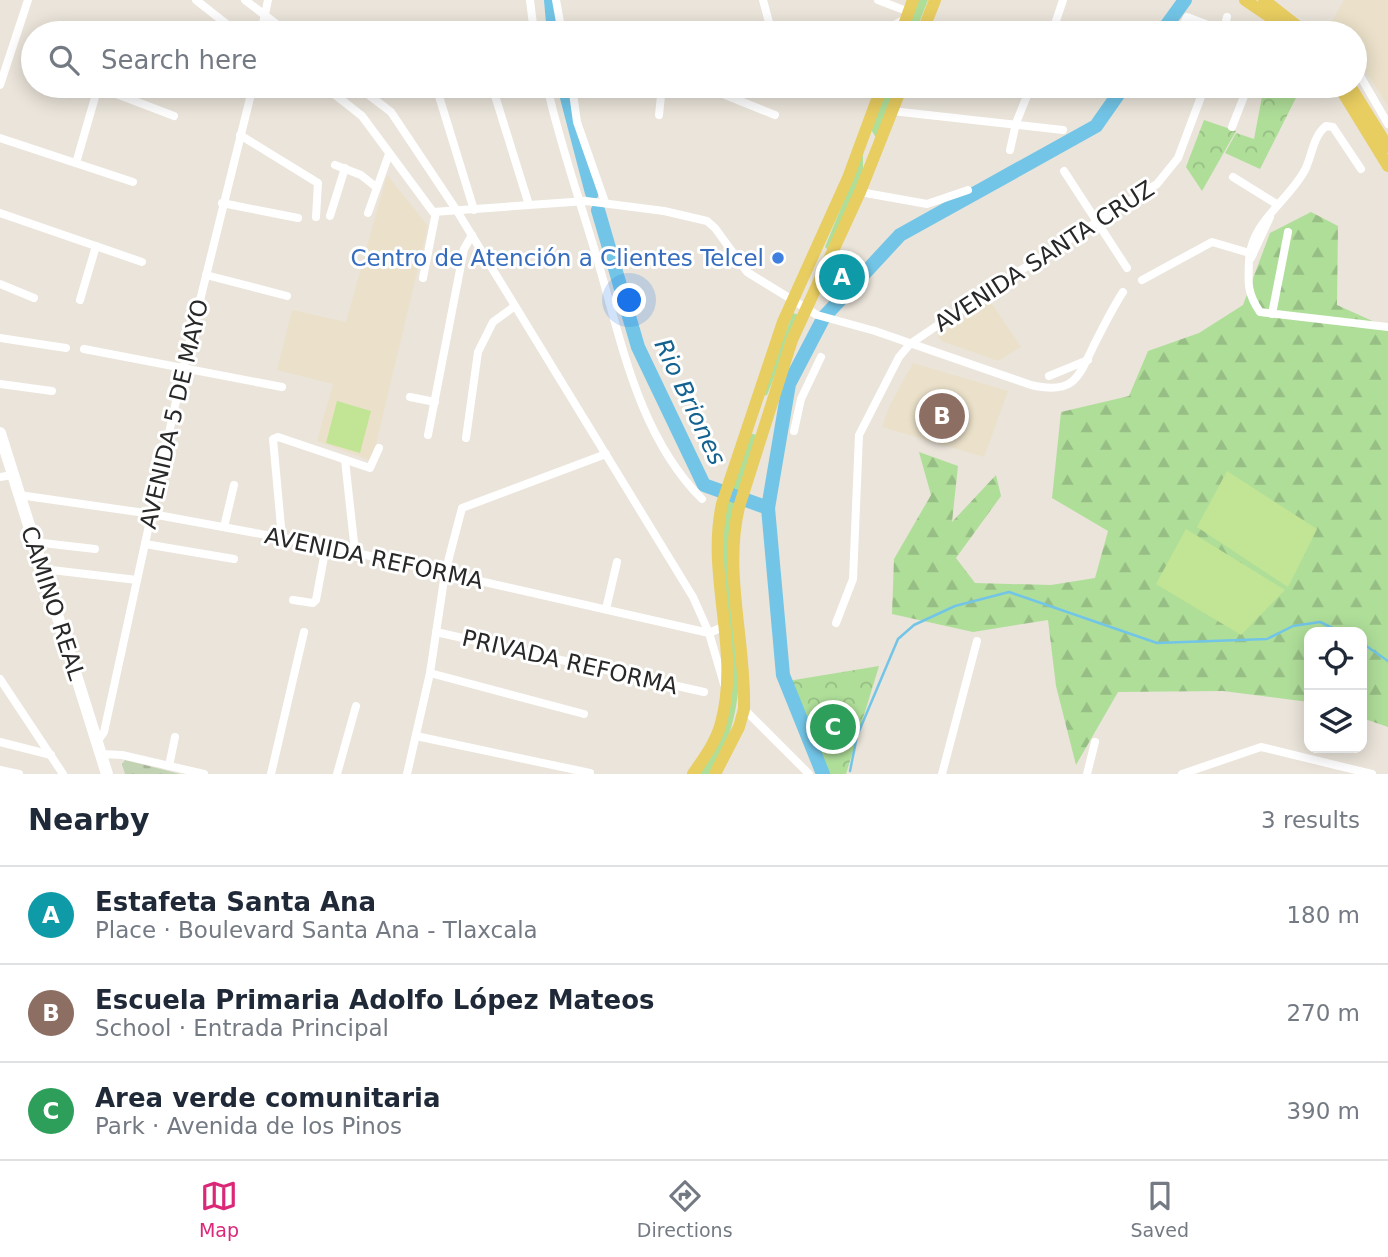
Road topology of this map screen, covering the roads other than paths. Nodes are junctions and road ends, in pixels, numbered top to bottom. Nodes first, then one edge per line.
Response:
1 (28, 0) edge
2 (196, 0) edge
3 (245, 0) edge
4 (268, 0) edge
5 (530, 0) edge
6 (556, 0) edge
7 (763, 0) edge
8 (878, 0) edge
9 (935, 0) edge
10 (1063, 0) edge
11 (1245, 0) edge
12 (1264, 0) edge
13 (910, 10) edge
14 (265, 16) junction
15 (1227, 17) dead end
16 (21, 21) edge
17 (21, 21) edge
18 (223, 21) edge
19 (264, 21) edge
20 (272, 21) edge
21 (533, 21) edge
22 (560, 21) edge
23 (769, 21) edge
24 (896, 21) edge
25 (927, 21) edge
26 (1056, 21) edge
27 (1226, 21) edge
28 (1276, 21) edge
29 (1291, 21) edge
30 (0, 85) edge
31 (1367, 88) edge
32 (95, 98) edge
33 (127, 98) edge
34 (250, 98) edge
35 (339, 98) edge
36 (373, 98) edge
37 (440, 98) edge
38 (496, 98) edge
39 (550, 98) edge
40 (574, 98) edge
41 (661, 98) edge
42 (733, 98) edge
43 (877, 98) edge
44 (897, 98) edge
45 (1026, 98) edge
46 (1200, 98) edge
47 (1243, 98) edge
48 (1346, 98) edge
49 (1357, 98) edge
50 (892, 111) junction
51 (659, 115) dead end
52 (775, 115) dead end
53 (174, 116) dead end
54 (1016, 123) junction
55 (1388, 124) edge
56 (1232, 127) dead end
57 (1063, 130) dead end
58 (240, 135) junction
59 (0, 138) edge
60 (860, 141) junction
61 (1388, 148) edge
62 (1010, 150) dead end
63 (389, 154) junction
64 (76, 163) junction
65 (335, 165) dead end
66 (1388, 166) edge
67 (345, 168) junction
68 (1361, 169) dead end
69 (1064, 171) dead end
70 (866, 175) junction
71 (1233, 177) dead end
72 (134, 182) dead end
73 (376, 187) junction
74 (968, 190) dead end
75 (860, 192) junction
76 (579, 201) junction
77 (605, 202) junction
78 (222, 203) junction
79 (529, 205) junction
80 (1278, 205) junction
81 (474, 209) junction
82 (457, 211) junction
83 (436, 212) junction
84 (0, 213) edge
85 (368, 213) dead end
86 (330, 216) dead end
87 (316, 217) dead end
88 (298, 218) dead end
89 (1097, 222) junction
90 (1288, 232) dead end
91 (472, 235) junction
92 (96, 246) junction
93 (1250, 256) junction
94 (142, 262) dead end
95 (1127, 268) dead end
96 (206, 275) junction
97 (423, 278) dead end
98 (1142, 280) dead end
99 (0, 284) edge
100 (1123, 292) dead end
101 (287, 296) dead end
102 (34, 298) dead end
103 (80, 300) dead end
104 (794, 300) junction
105 (515, 306) junction
106 (812, 312) junction
107 (1272, 314) junction
108 (1388, 327) edge
109 (0, 338) edge
110 (910, 344) junction
111 (66, 348) dead end
112 (84, 349) dead end
113 (821, 357) dead end
114 (1088, 360) junction
115 (183, 369) junction
116 (1049, 376) dead end
117 (0, 384) edge
118 (282, 387) dead end
119 (52, 391) dead end
120 (410, 397) dead end
121 (756, 398) junction
122 (435, 402) junction
123 (770, 402) junction
124 (745, 431) junction
125 (794, 431) dead end
126 (0, 433) edge
127 (428, 435) dead end
128 (760, 435) junction
129 (466, 438) dead end
130 (379, 448) dead end
131 (606, 454) junction
132 (345, 460) junction
133 (6, 476) edge
134 (234, 485) dead end
135 (19, 495) junction
136 (702, 499) dead end
137 (152, 514) junction
138 (224, 527) junction
139 (282, 538) junction
140 (34, 542) junction
141 (145, 544) junction
142 (326, 546) junction
143 (95, 549) dead end
144 (355, 552) junction
145 (234, 559) dead end
146 (617, 562) dead end
147 (43, 569) junction
148 (445, 573) junction
149 (137, 580) junction
150 (293, 600) dead end
151 (606, 609) junction
152 (836, 623) dead end
153 (725, 625) junction
154 (304, 632) dead end
155 (436, 632) junction
156 (709, 633) junction
157 (977, 640) dead end
158 (430, 673) junction
159 (0, 679) edge
160 (727, 691) junction
161 (704, 692) dead end
162 (0, 694) edge
163 (13, 697) junction
164 (356, 706) dead end
165 (744, 709) junction
166 (584, 714) dead end
167 (416, 736) junction
168 (175, 737) dead end
169 (0, 742) edge
170 (1095, 742) dead end
171 (99, 748) junction
172 (51, 755) junction
173 (1223, 762) junction
174 (169, 766) junction
175 (0, 770) edge
176 (1225, 772) dead end
177 (272, 773) edge
178 (590, 773) edge
179 (19, 774) edge
180 (63, 774) edge
181 (107, 774) edge
182 (204, 774) edge
183 (337, 774) edge
184 (407, 774) edge
185 (693, 774) edge
186 (715, 774) edge
187 (809, 774) edge
188 (942, 774) edge
189 (1087, 774) edge
190 (1182, 774) edge
191 (1371, 774) edge

1 - 17 street
2 - 18 street
3 - 14 street
4 - 14 street
5 - 21 street
6 - 22 street
7 - 23 street
8 - 13 street
9 - 25 main road
10 - 26 street
11 - 28 main road
12 - 29 main road
13 - 24 street
14 - 19 street
14 - 20 street
15 - 27 street
16 - 30 street
31 - 55 street
32 - 64 street
33 - 53 street
34 - 58 street, AVENIDA 5 DE MAYO
35 - 63 street
36 - 82 street
37 - 81 street
38 - 79 street
39 - 76 street
40 - 77 street
41 - 51 street
42 - 52 street
43 - 60 main road
44 - 50 main road
45 - 54 street
46 - 89 street, AVENIDA SANTA CRUZ
47 - 56 street
48 - 66 main road
49 - 61 main road
50 - 54 street
50 - 70 main road
54 - 57 street
54 - 62 street
58 - 78 street, AVENIDA 5 DE MAYO
58 - 87 street
59 - 64 street
60 - 70 main road
60 - 104 main road
63 - 73 street
63 - 83 street
64 - 72 street
65 - 67 street
67 - 73 street
67 - 86 street
68 - 80 street
69 - 89 street
70 - 75 main road
71 - 80 street
73 - 85 street
74 - 75 street
75 - 106 main road
76 - 77 street
76 - 79 street
76 - 136 street
77 - 104 street
78 - 88 street
78 - 96 street, AVENIDA 5 DE MAYO
79 - 81 street
80 - 93 street
81 - 82 street
82 - 83 street
82 - 91 street
83 - 97 street
84 - 92 street
89 - 95 street
89 - 110 street, AVENIDA SANTA CRUZ
90 - 107 street
91 - 105 street
91 - 122 street
92 - 94 street
92 - 103 street
93 - 98 street
93 - 107 street
96 - 101 street
96 - 115 street, AVENIDA 5 DE MAYO
99 - 102 street
100 - 114 street
104 - 106 street
104 - 121 main road
105 - 129 street
105 - 131 street
106 - 110 street
106 - 123 main road
107 - 108 street
109 - 111 street
110 - 114 street
110 - 152 street
112 - 115 street
113 - 125 street
114 - 116 street
115 - 118 street
115 - 137 street, AVENIDA 5 DE MAYO
117 - 119 street
120 - 122 street
121 - 123 main road
121 - 124 main road
122 - 127 street
123 - 128 main road
124 - 128 main road
124 - 153 main road
126 - 133 main road, CAMINO REAL
128 - 165 main road
130 - 132 street
131 - 148 street
131 - 156 street
132 - 139 street
132 - 144 street
133 - 135 main road, CAMINO REAL
134 - 138 street
135 - 137 street, AVENIDA REFORMA
135 - 140 main road, CAMINO REAL
137 - 138 street, AVENIDA REFORMA
137 - 141 street, AVENIDA 5 DE MAYO
138 - 139 street, AVENIDA REFORMA
139 - 142 street, AVENIDA REFORMA
140 - 143 street
140 - 147 main road, CAMINO REAL
141 - 145 street
141 - 149 street, AVENIDA 5 DE MAYO
142 - 144 street, AVENIDA REFORMA
142 - 150 street
144 - 148 street, AVENIDA REFORMA
146 - 151 street
147 - 149 street
147 - 171 main road, CAMINO REAL
148 - 151 street, AVENIDA REFORMA
148 - 155 street
149 - 171 street, AVENIDA 5 DE MAYO
151 - 156 street, AVENIDA REFORMA
153 - 156 street
153 - 160 main road
154 - 177 street
155 - 158 street
155 - 161 street, PRIVADA REFORMA
156 - 160 street
157 - 188 street
158 - 166 street
158 - 167 street
159 - 163 street
160 - 185 main road
162 - 163 street
163 - 172 street
164 - 183 street
165 - 186 main road
165 - 187 street
167 - 178 street
167 - 184 street
168 - 174 street
169 - 172 street
170 - 189 street
171 - 174 street
171 - 181 main road, CAMINO REAL
172 - 180 street
173 - 176 street
173 - 190 street
173 - 191 street
174 - 182 street
175 - 179 street

